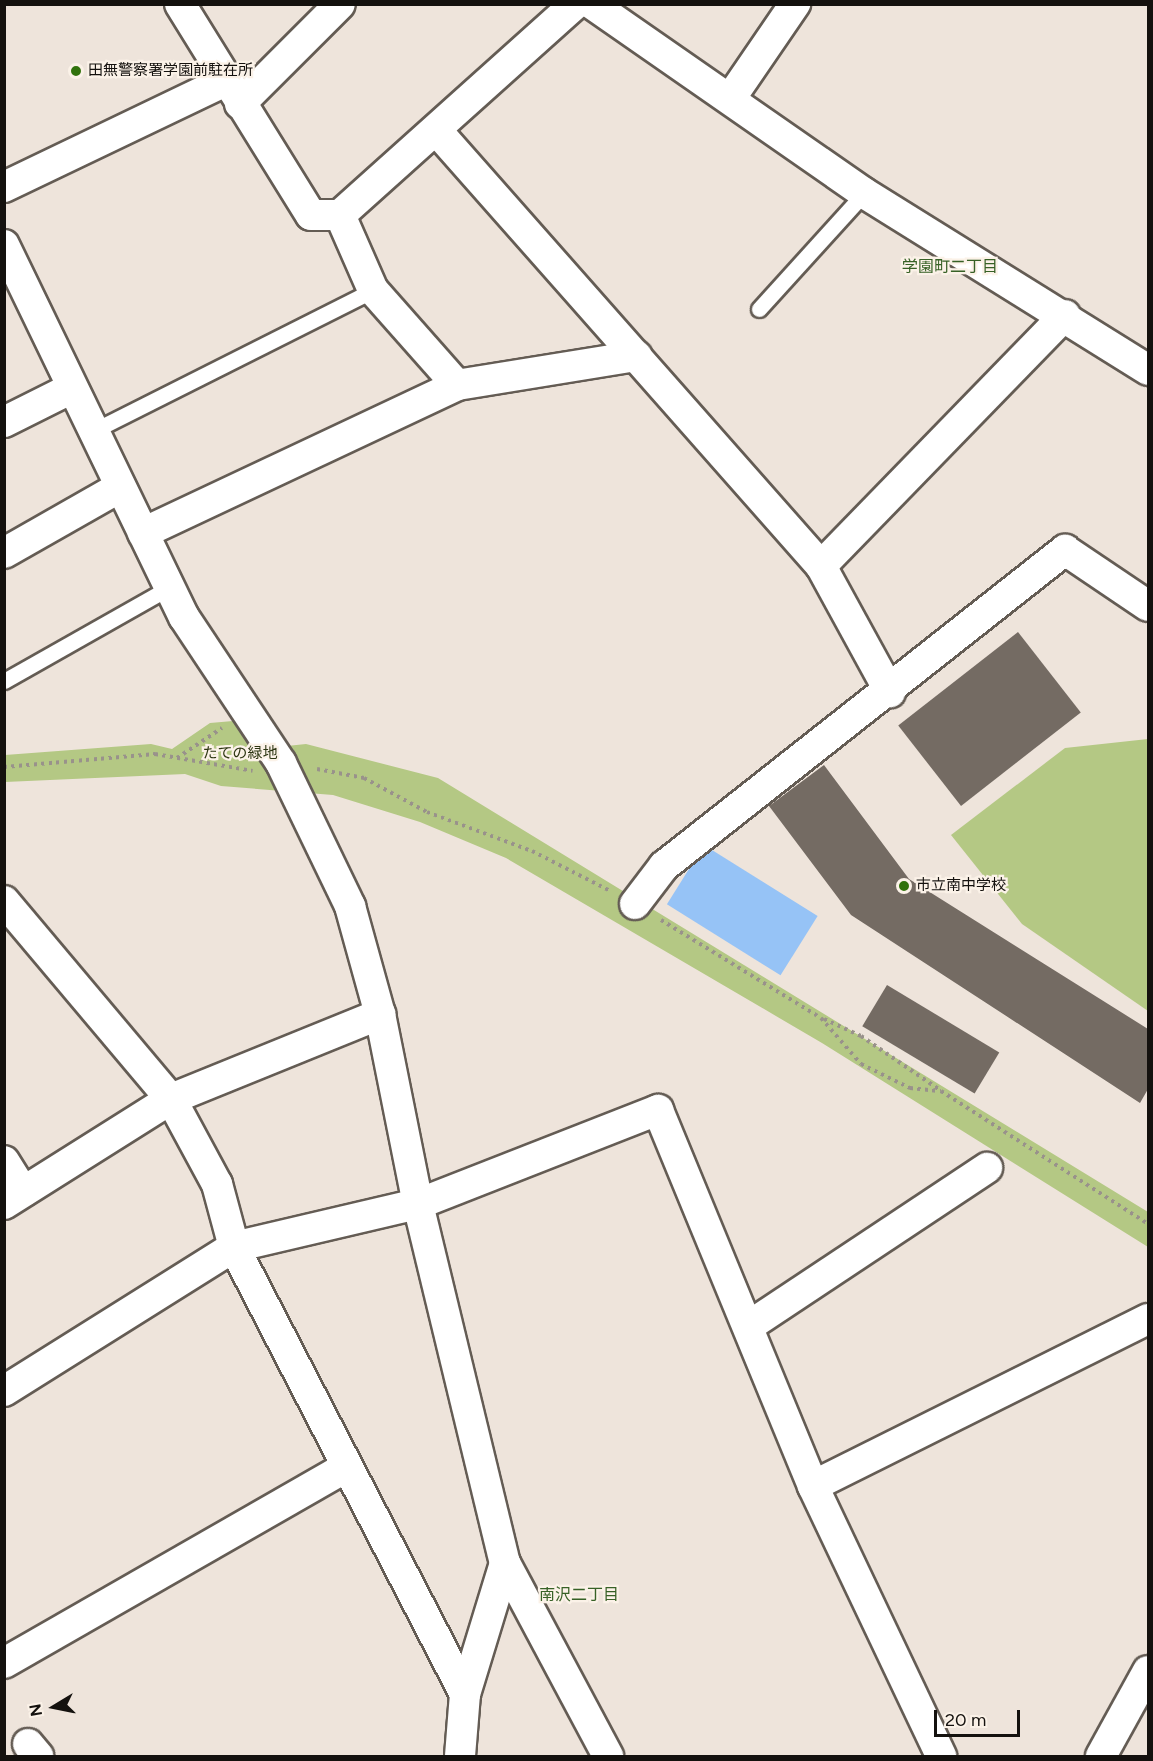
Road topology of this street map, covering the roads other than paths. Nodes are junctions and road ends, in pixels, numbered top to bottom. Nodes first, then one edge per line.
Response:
1 (180, 4) edge
2 (340, 4) edge
3 (575, 4) edge
4 (591, 4) edge
5 (795, 4) edge
6 (233, 92) junction
7 (732, 96) junction
8 (437, 131) junction
9 (4, 186) edge
10 (864, 193) junction
11 (340, 215) junction
12 (4, 244) edge
13 (373, 290) junction
14 (759, 309) dead end
15 (1065, 315) junction
16 (637, 356) junction
17 (1143, 356) edge
18 (457, 384) junction
19 (72, 388) junction
20 (4, 422) edge
21 (93, 431) junction
22 (120, 487) junction
23 (143, 533) junction
24 (4, 553) edge
25 (821, 566) junction
26 (170, 587) junction
27 (1149, 606) edge
28 (4, 681) edge
29 (890, 692) junction
30 (4, 901) edge
31 (635, 904) road end
32 (16, 936) edge
33 (380, 1014) junction
34 (171, 1099) junction
35 (4, 1161) edge
36 (987, 1168) dead end
37 (14, 1198) edge
38 (418, 1204) junction
39 (234, 1247) junction
40 (1149, 1319) edge
41 (750, 1326) junction
42 (4, 1391) edge
43 (346, 1467) junction
44 (813, 1486) junction
45 (505, 1563) junction
46 (4, 1663) edge
47 (1149, 1671) edge
48 (465, 1694) junction
49 (460, 1756) edge
50 (608, 1756) edge
51 (941, 1756) edge
52 (1101, 1756) edge

1 - 6 street
2 - 6 street
3 - 8 street
4 - 7 street
5 - 7 street
6 - 9 street
6 - 11 street
7 - 10 street
8 - 11 street
8 - 16 street
10 - 14 lane
10 - 15 street
11 - 13 street
12 - 19 street
13 - 18 street
13 - 21 lane
15 - 17 street
15 - 25 street
16 - 18 street
16 - 25 street
18 - 23 street
19 - 20 street
19 - 21 street
21 - 22 street
22 - 23 street
22 - 24 street
23 - 26 street
25 - 29 street
26 - 28 lane
26 - 33 street
27 - 29 street
29 - 31 street
30 - 32 street
32 - 34 street
33 - 34 street
33 - 38 street
34 - 37 street
34 - 39 street
35 - 37 street
36 - 41 street
38 - 39 street
38 - 41 street
38 - 45 street
39 - 42 street
39 - 43 street
40 - 44 street
41 - 44 street
43 - 46 street
43 - 48 street
44 - 51 street
45 - 48 street
45 - 50 street
47 - 52 street
48 - 49 street

